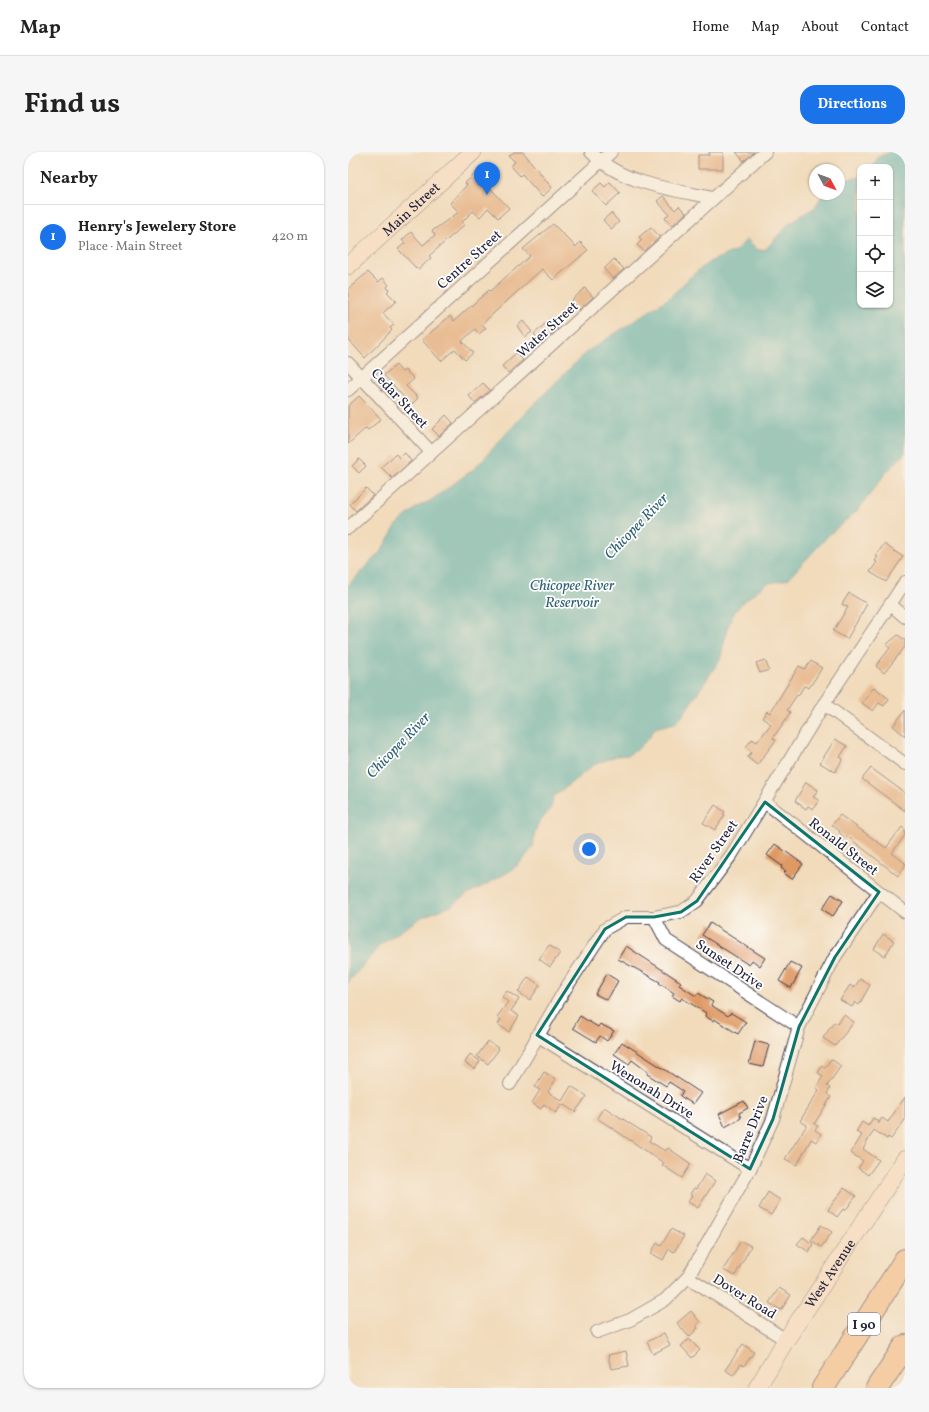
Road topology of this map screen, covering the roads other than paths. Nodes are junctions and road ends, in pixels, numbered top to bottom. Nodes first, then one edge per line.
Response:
1 (473, 152) edge
2 (591, 152) edge
3 (611, 152) edge
4 (765, 152) edge
5 (600, 162) junction
6 (712, 198) junction
7 (348, 266) edge
8 (348, 363) edge
9 (362, 378) junction
10 (348, 390) edge
11 (432, 452) junction
12 (348, 528) edge
13 (905, 582) edge
14 (891, 606) junction
15 (905, 616) edge
16 (824, 704) junction
17 (905, 764) edge
18 (765, 802) junction
19 (879, 892) junction
20 (905, 912) edge
21 (654, 918) junction
22 (799, 1027) junction
23 (537, 1035) junction
24 (510, 1084) dead end
25 (905, 1159) edge
26 (750, 1169) junction
27 (905, 1260) edge
28 (688, 1277) junction
29 (597, 1332) dead end
30 (786, 1340) junction
31 (905, 1346) edge
32 (757, 1388) edge
33 (823, 1388) edge
34 (877, 1388) edge

1 - 7 main road, Main Street
2 - 5 street
3 - 5 street, Centre Street
4 - 6 street, Water Street
5 - 6 street
5 - 9 street, Centre Street
6 - 11 street, Water Street
8 - 9 street, Cedar Street
9 - 10 street, Centre Street
9 - 11 street, Cedar Street
11 - 12 street, Water Street
13 - 14 street, River Street
14 - 15 street
14 - 16 street, River Street
16 - 17 street
16 - 18 street, River Street
18 - 19 street, Ronald Street
18 - 21 street, River Street
19 - 20 street, Ronald Street
19 - 22 street, Barre Drive
21 - 22 street, Sunset Drive
21 - 23 street, River Street
22 - 26 street, Barre Drive
23 - 24 street, River Street
23 - 26 street, Wenonah Drive
25 - 30 main road, West Avenue
26 - 28 street, Barre Drive
27 - 33 highway, I 90
28 - 29 street, Barre Drive
28 - 30 street, Dover Road
30 - 32 main road, West Avenue
31 - 34 highway

